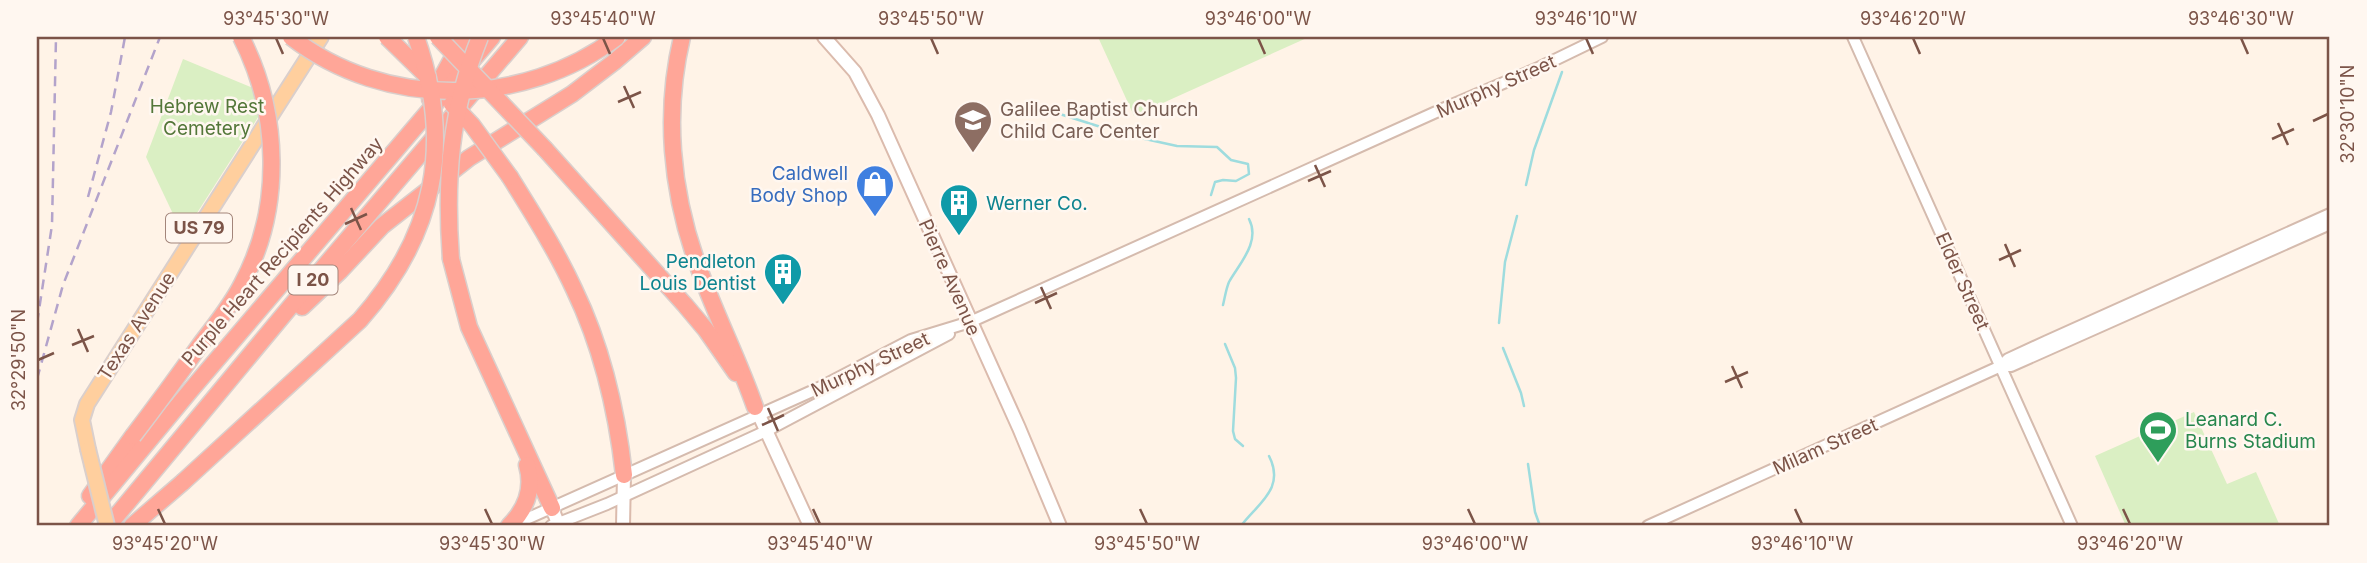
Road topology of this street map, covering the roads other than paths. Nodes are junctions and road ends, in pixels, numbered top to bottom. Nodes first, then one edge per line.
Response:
1 (241, 37) edge
2 (291, 37) edge
3 (321, 37) edge
4 (387, 37) edge
5 (416, 37) edge
6 (438, 37) edge
7 (464, 37) edge
8 (480, 37) edge
9 (492, 37) edge
10 (520, 37) edge
11 (617, 37) edge
12 (643, 37) edge
13 (682, 37) edge
14 (824, 37) edge
15 (1602, 37) edge
16 (1853, 37) edge
17 (413, 131) junction
18 (2330, 214) edge
19 (2330, 223) edge
20 (970, 322) junction
21 (257, 349) junction
22 (2001, 366) junction
23 (757, 411) junction
24 (766, 430) junction
25 (524, 449) junction
26 (624, 475) junction
27 (625, 496) junction
28 (552, 508) junction
29 (556, 525) edge
30 (68, 526) edge
31 (78, 526) edge
32 (107, 526) edge
33 (132, 526) edge
34 (510, 526) edge
35 (623, 526) edge
36 (810, 526) edge
37 (1060, 526) edge
38 (1648, 526) edge
39 (2072, 526) edge

1 - 30 highway, bridge
2 - 11 highway, bridge
3 - 32 main road, Texas Avenue / US 79, bridge
4 - 26 highway, bridge
5 - 33 highway, bridge
6 - 23 highway, bridge
7 - 17 highway
8 - 25 highway, bridge
9 - 17 highway, Purple Heart Recipients Highway / I 20
10 - 21 highway, I 20
12 - 21 highway
13 - 23 highway
14 - 20 main road, Pierre Avenue
15 - 20 street, Murphy Street
16 - 22 street, Elder Street
17 - 31 highway, Purple Heart Recipients Highway / I 20
18 - 22 street, Milam Street
19 - 22 street, Milam Street
20 - 23 street, Murphy Street
20 - 24 street
20 - 37 main road, Pierre Avenue
21 - 32 highway, I 20
22 - 38 street, Milam Street
22 - 39 street, Elder Street
23 - 24 main road
23 - 26 street, Murphy Street
24 - 27 street
24 - 36 main road
25 - 28 highway
25 - 34 highway
26 - 27 main road
26 - 28 street, Murphy Street
27 - 29 street
27 - 35 main road
28 - 29 main road
28 - 34 street, Murphy Street

